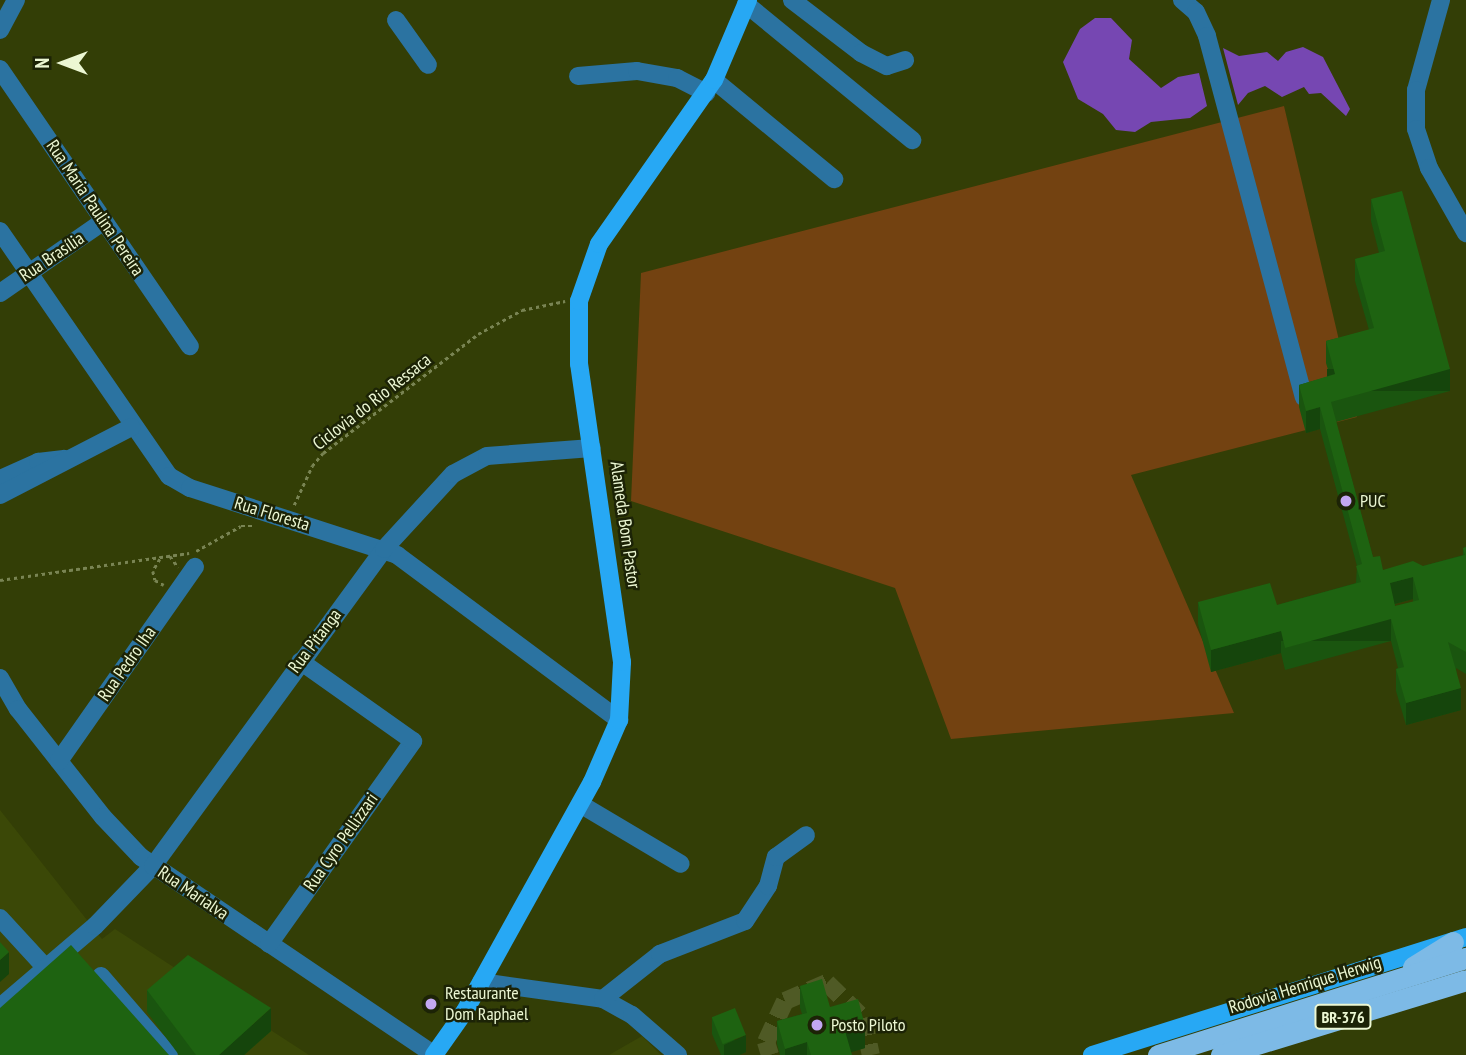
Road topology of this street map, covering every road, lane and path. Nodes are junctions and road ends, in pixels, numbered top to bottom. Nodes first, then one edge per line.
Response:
1 (16, 0) edge
2 (792, 0) edge
3 (1182, 0) edge
4 (1441, 0) edge
5 (747, 2) edge
6 (396, 20) dead end
7 (0, 30) edge
8 (905, 60) dead end
9 (428, 65) dead end
10 (0, 69) edge
11 (578, 76) dead end
12 (710, 87) junction
13 (912, 140) dead end
14 (834, 179) dead end
15 (104, 221) junction
16 (0, 231) edge
17 (1466, 233) edge
18 (29, 274) junction
19 (0, 293) edge
20 (579, 301) junction
21 (190, 346) dead end
22 (1304, 397) edge
23 (132, 427) junction
24 (592, 448) junction
25 (64, 459) junction
26 (0, 479) edge
27 (0, 495) edge
28 (283, 518) junction
29 (259, 526) dead end
30 (384, 549) junction
31 (170, 556) junction
32 (162, 557) junction
33 (195, 567) dead end
34 (177, 572) dead end
35 (0, 580) edge
36 (171, 581) dead end
37 (300, 661) junction
38 (0, 678) edge
39 (619, 720) junction
40 (59, 761) junction
41 (580, 804) junction
42 (806, 835) dead end
43 (681, 864) dead end
44 (153, 866) junction
45 (0, 918) edge
46 (269, 944) junction
47 (1462, 946) edge
48 (46, 968) junction
49 (101, 976) edge
50 (1466, 980) edge
51 (481, 982) junction
52 (603, 999) junction
53 (0, 1007) edge
54 (169, 1055) edge
55 (435, 1055) edge
56 (678, 1055) edge
57 (1092, 1055) edge
58 (1158, 1055) edge
59 (1220, 1055) edge

1 - 7 street
2 - 8 street
3 - 22 street
4 - 17 street
5 - 12 main road, Alameda Bom Pastor
5 - 13 street
6 - 9 street
10 - 15 street, Rua Maria Paulina Pereira
11 - 12 street
12 - 14 street
12 - 20 main road, Alameda Bom Pastor
15 - 18 street, Rua Brasília
15 - 21 street, Rua Maria Paulina Pereira
16 - 18 street, Rua Floresta
18 - 19 street, Rua Brasília
18 - 23 street, Rua Floresta
20 - 24 main road, Alameda Bom Pastor
20 - 28 path, Ciclovia do Rio Ressaca
23 - 25 street
23 - 28 street, Rua Floresta
24 - 30 street, Rua Pitanga
24 - 39 main road, Alameda Bom Pastor
25 - 26 street
25 - 27 street
28 - 30 street, Rua Floresta
29 - 31 path
30 - 37 street, Rua Pitanga
30 - 39 street, Rua Floresta
31 - 32 path
31 - 34 path
32 - 35 path
32 - 36 path
33 - 40 street, Rua Pedro Iha
37 - 44 street, Rua Pitanga
37 - 46 street, Rua Cyro Pellizzari
38 - 40 street, Rua Marialva
39 - 41 main road, Alameda Bom Pastor
40 - 44 street, Rua Marialva
41 - 43 street
41 - 51 main road, Alameda Bom Pastor
42 - 52 street
44 - 46 street, Rua Marialva
44 - 48 street, Rua Pitanga
45 - 48 street
46 - 55 street, Rua Marialva
47 - 57 main road, BR-376
47 - 58 highway, Rodovia Henrique Herwig / BR-376
48 - 53 street, Rua Pitanga
49 - 54 street
50 - 59 highway, BR-376
51 - 52 street
51 - 55 main road, Alameda Bom Pastor
52 - 56 street

